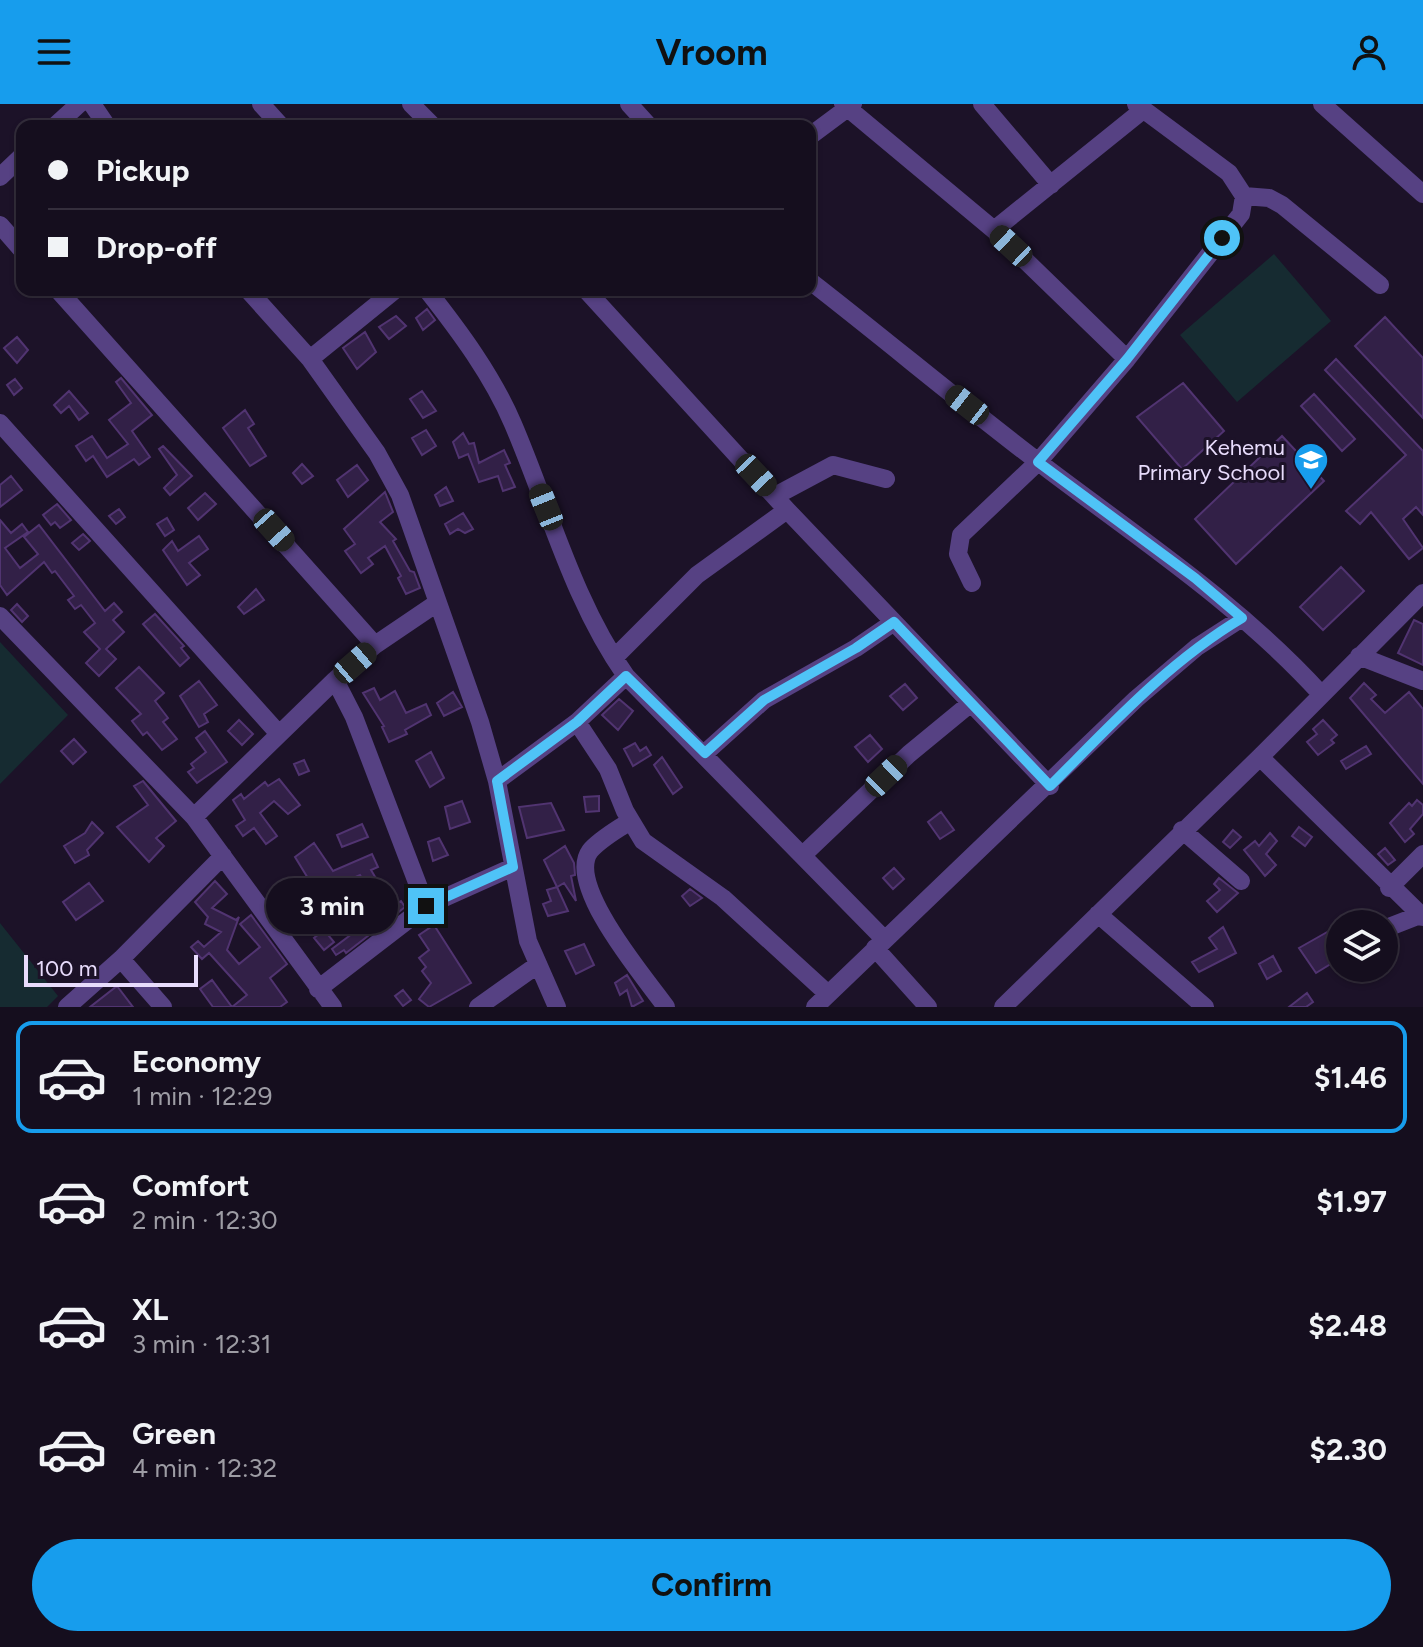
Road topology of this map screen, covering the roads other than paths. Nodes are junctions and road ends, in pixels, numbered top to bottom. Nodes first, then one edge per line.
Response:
1 (79, 104) edge
2 (261, 104) edge
3 (411, 104) edge
4 (629, 104) edge
5 (982, 104) edge
6 (1322, 104) edge
7 (848, 105) edge
8 (1140, 107) edge
9 (62, 120) edge
10 (276, 120) edge
11 (427, 120) edge
12 (644, 120) edge
13 (816, 131) edge
14 (16, 162) edge
15 (0, 177) edge
16 (1051, 185) junction
17 (1423, 194) edge
18 (1244, 196) junction
19 (0, 225) edge
20 (994, 230) junction
21 (16, 243) edge
22 (1380, 285) dead end
23 (816, 286) edge
24 (63, 296) edge
25 (253, 296) edge
26 (388, 296) edge
27 (431, 296) edge
28 (599, 296) edge
29 (310, 359) junction
30 (1127, 359) junction
31 (0, 423) edge
32 (1038, 462) junction
33 (886, 479) dead end
34 (781, 503) junction
35 (972, 583) dead end
36 (1423, 593) edge
37 (437, 603) junction
38 (0, 616) edge
39 (1242, 618) junction
40 (894, 622) junction
41 (375, 645) junction
42 (1359, 656) junction
43 (614, 658) junction
44 (626, 676) junction
45 (335, 680) junction
46 (1423, 681) edge
47 (1321, 694) junction
48 (971, 703) junction
49 (577, 722) junction
50 (279, 734) junction
51 (705, 753) junction
52 (1260, 757) junction
53 (497, 781) junction
54 (1050, 786) junction
55 (194, 817) junction
56 (630, 821) junction
57 (1182, 830) junction
58 (804, 854) junction
59 (1423, 854) edge
60 (223, 856) junction
61 (513, 867) junction
62 (1241, 881) dead end
63 (1389, 888) junction
64 (426, 906) junction
65 (1098, 914) junction
66 (1422, 916) edge
67 (1398, 924) edge
68 (879, 944) junction
69 (121, 959) junction
70 (536, 966) junction
71 (318, 989) junction
72 (821, 1001) edge
73 (67, 1007) edge
74 (163, 1007) edge
75 (333, 1007) edge
76 (478, 1007) edge
77 (557, 1007) edge
78 (666, 1007) edge
79 (928, 1007) edge
80 (1003, 1007) edge
81 (1205, 1007) edge

1 - 9 street
2 - 10 street
3 - 11 street
4 - 12 street
5 - 16 street
6 - 17 street
7 - 13 street
7 - 20 street
8 - 16 street
8 - 18 street
14 - 15 street
16 - 20 street
18 - 22 street
18 - 30 street
19 - 21 street
20 - 30 street
23 - 32 street
24 - 41 street
25 - 29 street
26 - 29 street
27 - 43 street
28 - 34 street
29 - 37 street
30 - 32 street
31 - 50 street
32 - 35 street
32 - 39 street
33 - 34 street
34 - 40 street
34 - 43 street
36 - 42 street
37 - 41 street
37 - 53 street
38 - 55 street
39 - 47 street
39 - 54 street
40 - 48 street
40 - 51 street
41 - 45 street
42 - 46 street
42 - 47 street
43 - 44 street
44 - 49 street
44 - 51 street
45 - 50 street
45 - 64 street
47 - 52 street
48 - 54 street
48 - 58 street
49 - 53 street
49 - 56 street
50 - 55 street
51 - 58 street
52 - 57 street
52 - 63 street
53 - 61 street
54 - 68 street
55 - 60 street
56 - 72 street
56 - 78 street
57 - 62 street
57 - 65 street
58 - 68 street
59 - 63 street
60 - 69 street
60 - 71 street
61 - 64 street
61 - 70 street
63 - 66 street
64 - 71 street
65 - 80 street
65 - 81 street
66 - 67 street
68 - 72 street
68 - 79 street
69 - 73 street
69 - 74 street
70 - 76 street
70 - 77 street
71 - 75 street

